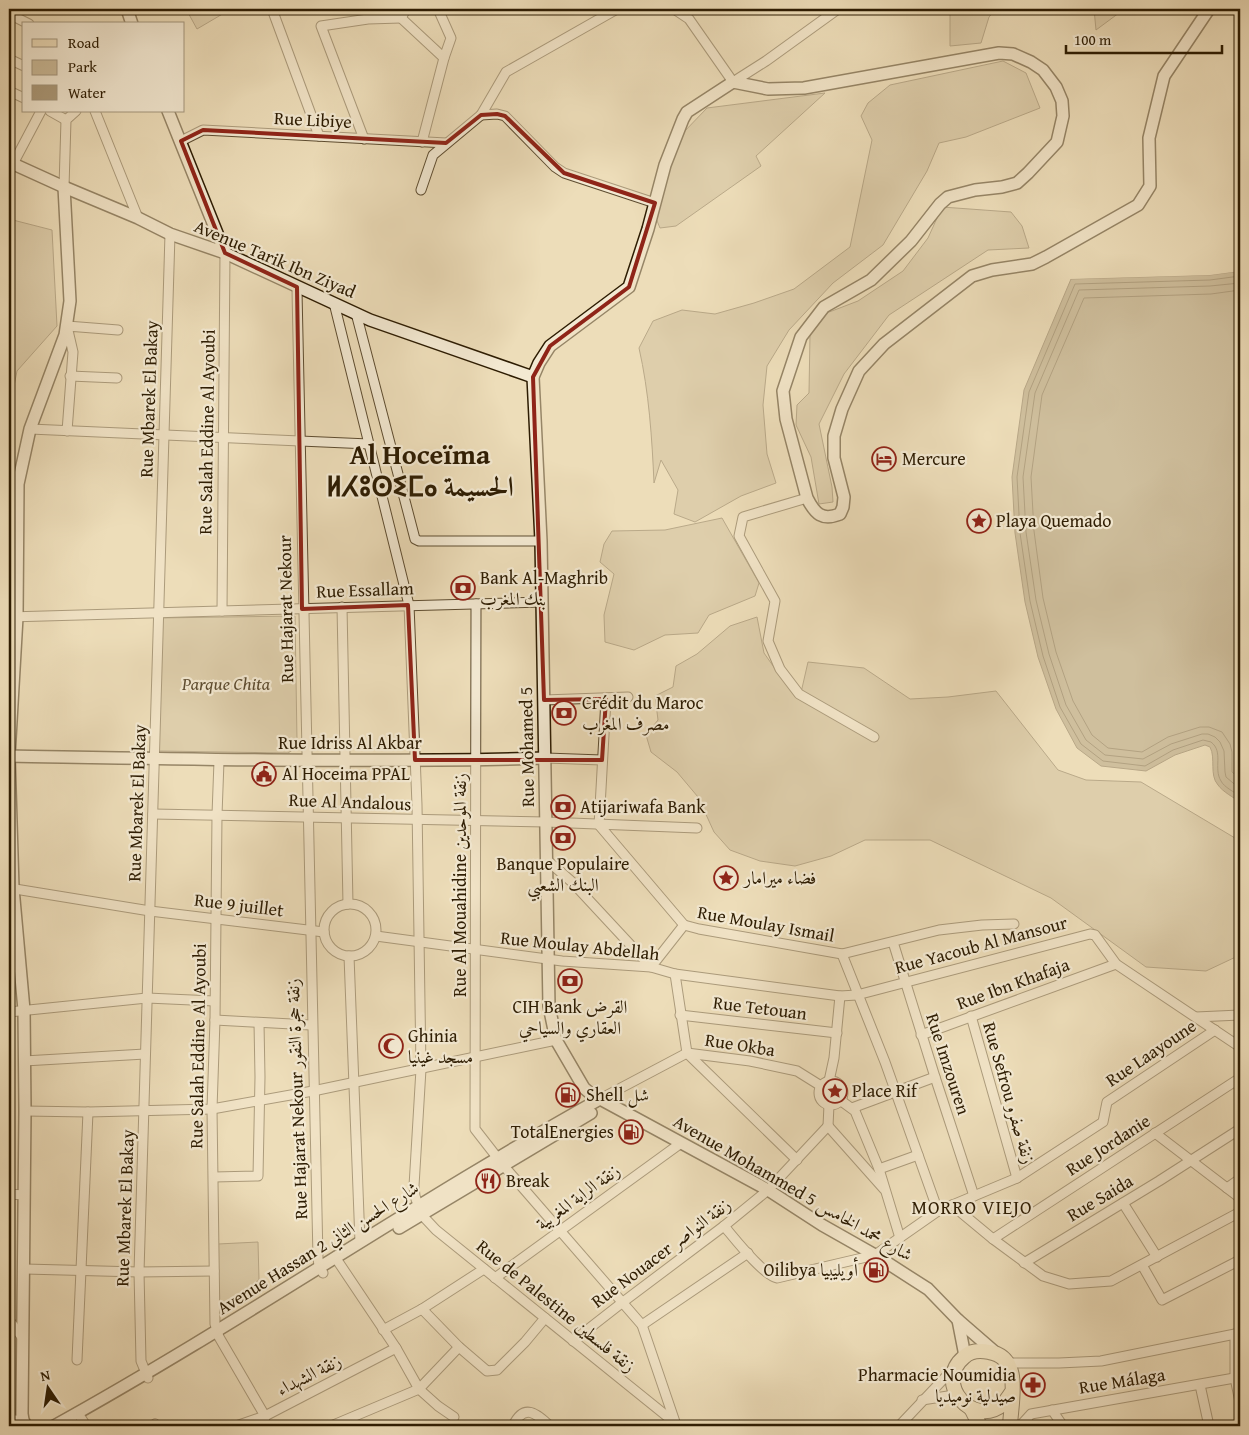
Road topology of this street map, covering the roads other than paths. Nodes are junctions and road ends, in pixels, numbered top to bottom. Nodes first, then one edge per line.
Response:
1 (127, 9) edge
2 (272, 9) edge
3 (406, 9) edge
4 (438, 9) edge
5 (617, 9) edge
6 (674, 9) edge
7 (838, 9) edge
8 (1209, 9) edge
9 (9, 14) edge
10 (400, 18) junction
11 (26, 22) edge
12 (131, 22) edge
13 (444, 58) junction
14 (9, 59) edge
15 (22, 65) edge
16 (733, 82) junction
17 (9, 91) edge
18 (22, 97) edge
19 (40, 112) edge
20 (52, 112) edge
21 (75, 112) edge
22 (95, 112) edge
23 (168, 112) edge
24 (481, 115) junction
25 (66, 120) junction
26 (319, 136) junction
27 (364, 138) junction
28 (181, 141) junction
29 (422, 142) junction
30 (446, 143) junction
31 (11, 163) edge
32 (64, 187) junction
33 (421, 190) dead end
34 (655, 203) junction
35 (138, 218) junction
36 (170, 234) junction
37 (225, 253) junction
38 (297, 287) junction
39 (334, 303) junction
40 (356, 313) junction
41 (67, 326) junction
42 (118, 330) dead end
43 (70, 376) junction
44 (533, 377) junction
45 (116, 378) dead end
46 (30, 429) junction
47 (67, 431) junction
48 (164, 435) junction
49 (223, 438) junction
50 (299, 442) junction
51 (369, 444) junction
52 (13, 483) edge
53 (808, 498) junction
54 (541, 541) junction
55 (542, 602) junction
56 (476, 604) junction
57 (409, 605) junction
58 (342, 608) junction
59 (302, 609) junction
60 (222, 611) junction
61 (159, 612) junction
62 (13, 617) edge
63 (628, 697) dead end
64 (606, 699) junction
65 (544, 700) junction
66 (10, 701) edge
67 (874, 737) dead end
68 (9, 756) edge
69 (546, 758) junction
70 (154, 759) junction
71 (305, 760) junction
72 (415, 760) junction
73 (476, 760) junction
74 (602, 760) junction
75 (219, 761) junction
76 (345, 761) junction
77 (153, 814) junction
78 (217, 815) junction
79 (306, 817) junction
80 (346, 818) junction
81 (417, 820) junction
82 (476, 821) junction
83 (546, 822) junction
84 (599, 825) junction
85 (697, 828) dead end
86 (548, 861) junction
87 (11, 888) edge
88 (348, 904) junction
89 (150, 911) junction
90 (215, 919) junction
91 (1014, 924) dead end
92 (684, 925) junction
93 (308, 930) junction
94 (324, 932) junction
95 (376, 936) junction
96 (418, 942) junction
97 (892, 942) junction
98 (475, 950) junction
99 (842, 954) junction
100 (350, 956) junction
101 (549, 960) junction
102 (1116, 964) junction
103 (651, 967) junction
104 (674, 974) junction
105 (905, 983) junction
106 (857, 995) junction
107 (840, 996) junction
108 (147, 998) junction
109 (214, 1001) junction
110 (24, 1010) junction
111 (9, 1012) edge
112 (1240, 1014) edge
113 (680, 1015) junction
114 (971, 1016) junction
115 (1196, 1017) junction
116 (215, 1020) junction
117 (258, 1023) junction
118 (311, 1025) junction
119 (1215, 1030) junction
120 (836, 1033) junction
121 (921, 1035) junction
122 (556, 1040) junction
123 (1240, 1047) edge
124 (687, 1053) junction
125 (145, 1054) junction
126 (475, 1057) junction
127 (24, 1061) junction
128 (421, 1068) junction
129 (935, 1077) junction
130 (1240, 1078) edge
131 (829, 1081) junction
132 (353, 1083) junction
133 (821, 1086) junction
134 (313, 1091) junction
135 (896, 1091) junction
136 (840, 1100) junction
137 (259, 1101) junction
138 (604, 1101) junction
139 (829, 1105) junction
140 (852, 1108) junction
141 (212, 1109) junction
142 (144, 1110) junction
143 (25, 1111) junction
144 (88, 1112) junction
145 (828, 1126) junction
146 (1240, 1129) edge
147 (1155, 1133) junction
148 (681, 1142) junction
149 (918, 1155) junction
150 (797, 1160) junction
151 (1191, 1160) junction
152 (501, 1161) junction
153 (880, 1169) junction
154 (214, 1176) junction
155 (1017, 1178) junction
156 (1240, 1179) edge
157 (1227, 1188) junction
158 (768, 1190) junction
159 (886, 1192) junction
160 (9, 1194) edge
161 (24, 1195) junction
162 (974, 1196) junction
163 (1240, 1198) edge
164 (1123, 1203) junction
165 (952, 1205) junction
166 (420, 1210) junction
167 (938, 1211) junction
168 (1240, 1212) edge
169 (724, 1226) junction
170 (560, 1230) junction
171 (900, 1238) junction
172 (993, 1239) junction
173 (360, 1242) junction
174 (748, 1253) junction
175 (875, 1255) junction
176 (1157, 1257) junction
177 (337, 1260) junction
178 (1240, 1260) edge
179 (1024, 1263) junction
180 (1142, 1265) junction
181 (25, 1269) junction
182 (321, 1269) junction
183 (484, 1269) junction
184 (82, 1270) junction
185 (214, 1270) junction
186 (138, 1272) junction
187 (495, 1278) junction
188 (623, 1302) junction
189 (422, 1309) junction
190 (545, 1318) junction
191 (9, 1320) edge
192 (958, 1320) junction
193 (642, 1325) junction
194 (383, 1330) junction
195 (1238, 1333) edge
196 (218, 1334) junction
197 (22, 1337) junction
198 (573, 1341) junction
199 (459, 1347) junction
200 (396, 1348) junction
201 (996, 1353) junction
202 (77, 1360) dead end
203 (961, 1360) junction
204 (1008, 1363) junction
205 (146, 1376) junction
206 (1238, 1377) edge
207 (1200, 1385) junction
208 (419, 1389) junction
209 (1012, 1392) junction
210 (922, 1400) junction
211 (960, 1401) junction
212 (1240, 1402) edge
213 (972, 1410) junction
214 (1052, 1410) junction
215 (265, 1416) junction
216 (454, 1417) dead end
217 (9, 1420) edge
218 (84, 1422) edge
219 (24, 1423) edge
220 (676, 1425) edge
221 (54, 1426) edge
222 (67, 1426) edge
223 (236, 1426) edge
224 (263, 1426) edge
225 (331, 1426) edge
226 (513, 1426) edge
227 (550, 1426) edge
228 (899, 1426) edge
229 (980, 1426) edge
230 (1010, 1426) edge
231 (1020, 1426) edge
232 (1063, 1426) edge
233 (1209, 1426) edge

1 - 12 street
2 - 26 street
3 - 10 street
4 - 13 street
5 - 24 street
6 - 16 street
7 - 16 street
8 - 53 street
9 - 11 street
10 - 13 street
10 - 27 street
13 - 29 street
14 - 15 street
16 - 34 street
16 - 53 street
17 - 18 street
19 - 31 street
20 - 25 street
21 - 25 street
22 - 35 street
23 - 28 street
24 - 30 street
24 - 34 street
25 - 32 street
26 - 27 street, Rue Libiye
26 - 28 street, Rue Libiye
27 - 29 street, Rue Libiye
28 - 37 street
29 - 30 street, Rue Libiye
30 - 33 street
31 - 32 street, Avenue Tarik Ibn Ziyad
32 - 35 street, Avenue Tarik Ibn Ziyad
32 - 41 street
34 - 44 street
35 - 36 street, Avenue Tarik Ibn Ziyad
36 - 37 street, Avenue Tarik Ibn Ziyad
36 - 48 street, Rue Mbarek El Bakay
37 - 38 street, Avenue Tarik Ibn Ziyad
37 - 49 street, Rue Salah Eddine Al Ayoubi
38 - 39 street, Avenue Tarik Ibn Ziyad
38 - 50 street, Rue Hajarat Nekour
39 - 40 street, Avenue Tarik Ibn Ziyad
39 - 51 street
40 - 44 street, Avenue Tarik Ibn Ziyad
40 - 54 street
41 - 42 street
41 - 43 street
41 - 46 street
43 - 45 street
43 - 47 street
44 - 54 street, Rue Mohamed 5
46 - 47 street
46 - 52 street
47 - 48 street
48 - 49 street
48 - 61 street, Rue Mbarek El Bakay
49 - 50 street
49 - 60 street, Rue Salah Eddine Al Ayoubi
50 - 51 street
50 - 59 street, Rue Hajarat Nekour
51 - 57 street
52 - 62 street
53 - 67 street
54 - 55 street, Rue Mohamed 5
55 - 56 street, Rue Essallam
55 - 65 street, Rue Mohamed 5
56 - 57 street, Rue Essallam
56 - 73 street, Rue Al Mouahidine زنقة الموحدين
57 - 58 street, Rue Essallam
57 - 72 street
58 - 59 street, Rue Essallam
58 - 76 street
59 - 60 street, Rue Essallam
59 - 71 street, Rue Hajarat Nekour
60 - 61 street, Rue Essallam
61 - 62 street, Rue Essallam
61 - 70 street, Rue Mbarek El Bakay
62 - 66 street
63 - 64 street
64 - 65 street
64 - 74 street
65 - 69 street, Rue Mohamed 5
66 - 68 street
68 - 70 street, Rue Idriss Al Akbar
68 - 87 street
69 - 73 street, Rue Idriss Al Akbar
69 - 74 street
69 - 83 street, Rue Mohamed 5
70 - 75 street, Rue Idriss Al Akbar
70 - 77 street, Rue Mbarek El Bakay
71 - 75 street, Rue Idriss Al Akbar
71 - 76 street, Rue Idriss Al Akbar
71 - 79 street, Rue Hajarat Nekour
72 - 73 street, Rue Idriss Al Akbar
72 - 76 street, Rue Idriss Al Akbar
72 - 81 street
73 - 82 street, Rue Al Mouahidine زنقة الموحدين
74 - 84 street
75 - 78 street, Rue Salah Eddine Al Ayoubi
76 - 80 street
77 - 78 street, Rue Al Andalous
77 - 89 street, Rue Mbarek El Bakay
78 - 79 street, Rue Al Andalous
78 - 90 street, Rue Salah Eddine Al Ayoubi
79 - 80 street, Rue Al Andalous
79 - 93 street, Rue Hajarat Nekour
80 - 81 street, Rue Al Andalous
80 - 88 street
81 - 82 street, Rue Al Andalous
81 - 96 street
82 - 83 street, Rue Al Andalous
82 - 98 street, Rue Al Mouahidine زنقة الموحدين
83 - 84 street, Rue Al Andalous
83 - 86 street, Rue Mohamed 5
84 - 85 street, Rue Al Andalous
84 - 92 street
86 - 101 street, Rue Mohamed 5
86 - 103 street
87 - 89 street, Rue 9 juillet
87 - 110 street
88 - 94 street
88 - 95 street
89 - 90 street, Rue 9 juillet
89 - 108 street, Rue Mbarek El Bakay
90 - 93 street, Rue 9 juillet
90 - 109 street, Rue Salah Eddine Al Ayoubi
91 - 97 street
92 - 99 street, Rue Moulay Ismail
92 - 103 street
93 - 94 street, Rue 9 juillet
93 - 118 street, Rue Hajarat Nekour زنقة حجرة النقور
94 - 100 street
95 - 96 street, Rue Moulay Abdellah
95 - 100 street
96 - 98 street, Rue Moulay Abdellah
96 - 128 street
97 - 99 street
97 - 105 street, Rue Imzouren
98 - 101 street, Rue Moulay Abdellah
98 - 126 street, Rue Al Mouahidine زنقة الموحدين
99 - 106 street
100 - 132 street
101 - 103 street, Rue Moulay Abdellah
101 - 122 street, Rue Mohamed 5
102 - 105 street, Rue Yacoub Al Mansour
102 - 114 street, Rue Ibn Khafaja
102 - 115 street
103 - 104 street, Rue Moulay Abdellah
104 - 107 street, Rue Moulay Abdellah
104 - 113 street
105 - 106 street, Rue Yacoub Al Mansour
105 - 121 street, Rue Imzouren
106 - 107 street, Rue Yacoub Al Mansour
106 - 135 street
107 - 120 street
108 - 109 street
108 - 110 street
108 - 125 street, Rue Mbarek El Bakay
109 - 116 street, Rue Salah Eddine Al Ayoubi
110 - 111 street
110 - 127 street
112 - 115 street
113 - 120 street, Rue Tetouan
113 - 124 street
114 - 121 street, Rue Ibn Khafaja
114 - 155 street, Rue Sefrou زنقة صفرو
115 - 119 street
116 - 117 street
116 - 141 street, Rue Salah Eddine Al Ayoubi
117 - 118 street
117 - 137 street
118 - 134 street, Rue Hajarat Nekour زنقة حجرة النقور
119 - 123 street
119 - 155 street, Rue Laayoune
120 - 131 street
121 - 129 street, Rue Imzouren
122 - 126 street
122 - 138 street, Rue Mohamed 5
124 - 133 street, Rue Okba
124 - 138 street, Rue Okba
124 - 150 street
125 - 127 street
125 - 142 street, Rue Mbarek El Bakay
126 - 128 street
126 - 152 street, Rue Al Mouahidine زنقة الموحدين
127 - 143 street
128 - 132 street
128 - 166 street
129 - 135 street
129 - 162 street, Rue Imzouren
130 - 147 street, Rue Jordanie
131 - 133 street
131 - 136 street
132 - 134 street
132 - 173 street
133 - 139 street
134 - 137 street
134 - 182 street, Rue Hajarat Nekour زنقة حجرة النقور
135 - 140 street
135 - 149 street
136 - 139 street
136 - 140 street
137 - 141 street
137 - 154 street
138 - 148 street, Avenue Mohammed 5 شارع محمد الخامس
138 - 152 street, Avenue Hassan 2 شارع الحسن الثاني
139 - 145 street
140 - 153 street
141 - 142 street
141 - 154 street, Rue Salah Eddine Al Ayoubi
142 - 144 street
142 - 186 street, Rue Mbarek El Bakay
143 - 144 street
143 - 161 street
144 - 184 street
145 - 150 street, Rue Nouacer زنقة النواصر
145 - 159 street
146 - 151 street, Rue Saida
147 - 151 street
147 - 172 street, Rue Jordanie
148 - 158 street, Avenue Mohammed 5 شارع محمد الخامس
148 - 170 street, زنقة الراية المغربية
149 - 153 street
149 - 167 street
150 - 158 street, Rue Nouacer زنقة النواصر
151 - 157 street
151 - 164 street, Rue Saida
152 - 166 street, Avenue Hassan 2 شارع الحسن الثاني
152 - 170 street, Rue Al Mouahidine زنقة الموحدين
153 - 159 street
154 - 185 street, Rue Salah Eddine Al Ayoubi
155 - 162 street, Rue Laayoune
156 - 157 street
157 - 163 street
158 - 169 street, Rue Nouacer زنقة النواصر
158 - 175 street, Avenue Mohammed 5 شارع محمد الخامس
159 - 171 street
160 - 161 street
161 - 181 street
162 - 165 street, Rue Laayoune
164 - 176 street
164 - 179 street, Rue Saida
165 - 167 street, Rue Laayoune
165 - 172 street
166 - 173 street, Avenue Hassan 2 شارع الحسن الثاني
166 - 177 street, Avenue Hassan 2 شارع الحسن الثاني
166 - 183 street, Rue de Palestine زنقة فلسطين
167 - 171 street, Rue Laayoune
168 - 176 street
169 - 174 street
169 - 188 street, Rue Nouacer زنقة النواصر
170 - 187 street, زنقة الراية المغربية
170 - 188 street, Rue Al Mouahidine زنقة الموحدين
171 - 175 street, Rue Laayoune
172 - 179 street
173 - 177 street, Avenue Hassan 2 شارع الحسن الثاني
174 - 175 street
174 - 193 street
175 - 192 street, Avenue Mohammed 5 شارع محمد الخامس
176 - 180 street
177 - 182 street, Avenue Hassan 2 شارع الحسن الثاني
177 - 194 street
178 - 180 street
179 - 180 street
181 - 184 street
181 - 197 street
182 - 196 street, Avenue Hassan 2 شارع الحسن الثاني
183 - 187 street, Rue de Palestine زنقة فلسطين
183 - 189 street
184 - 186 street
184 - 202 street
185 - 186 street
185 - 196 street, Rue Salah Eddine Al Ayoubi
186 - 205 street, Rue Mbarek El Bakay
187 - 190 street, Rue de Palestine زنقة فلسطين
188 - 193 street, Rue Al Mouahidine زنقة الموحدين
188 - 198 street, Rue Nouacer زنقة النواصر
189 - 194 street
189 - 199 street
190 - 198 street, Rue de Palestine زنقة فلسطين
190 - 199 street
191 - 197 street
192 - 201 street, Avenue Mohammed 5 شارع محمد الخامس
192 - 203 street
193 - 220 street
194 - 200 street
195 - 204 street
195 - 206 street
196 - 205 street, Avenue Hassan 2 شارع الحسن الثاني
196 - 215 street
197 - 219 street
198 - 220 street, Rue de Palestine زنقة فلسطين
199 - 208 street
200 - 208 street
200 - 215 street, زنقة الشهداء
201 - 203 main road
201 - 204 main road
203 - 210 street
203 - 211 main road
204 - 209 main road
205 - 218 street, Avenue Hassan 2 شارع الحسن الثاني
205 - 221 street, Avenue Hassan 2 شارع الحسن الثاني
206 - 207 street, Rue Málaga
206 - 212 street
207 - 214 street, Rue Málaga
207 - 233 street
208 - 216 street
208 - 225 street
209 - 213 main road
209 - 230 main road
210 - 211 street
210 - 228 street
211 - 213 main road
213 - 229 main road
214 - 231 street, Rue Málaga
214 - 232 street
215 - 223 street, زنقة الشهداء
215 - 224 street
217 - 219 street
218 - 222 street, Avenue Hassan 2 شارع الحسن الثاني
226 - 227 street

